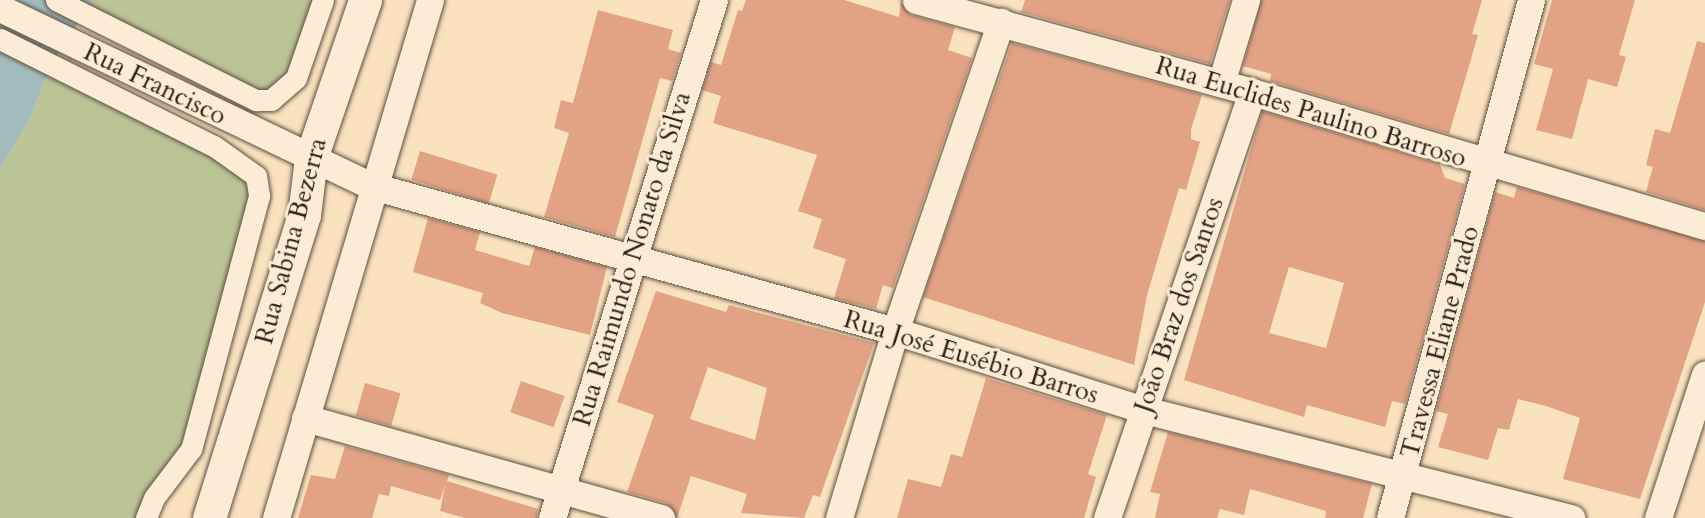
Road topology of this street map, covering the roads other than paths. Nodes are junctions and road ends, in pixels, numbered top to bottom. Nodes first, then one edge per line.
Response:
1 (56, 0) edge
2 (323, 0) edge
3 (365, 0) edge
4 (430, 0) edge
5 (714, 0) edge
6 (916, 0) edge
7 (1246, 0) edge
8 (1531, 0) edge
9 (967, 6) edge
10 (0, 8) edge
11 (1001, 22) junction
12 (0, 39) edge
13 (1221, 83) junction
14 (1252, 92) junction
15 (311, 158) junction
16 (1488, 165) junction
17 (372, 186) junction
18 (1705, 226) edge
19 (629, 260) junction
20 (895, 331) junction
21 (1705, 374) edge
22 (1143, 410) junction
23 (304, 418) junction
24 (1402, 478) junction
25 (560, 489) junction
26 (146, 518) edge
27 (209, 518) edge
28 (276, 518) edge
29 (552, 518) edge
30 (661, 518) edge
31 (839, 518) edge
32 (1107, 518) edge
33 (1390, 518) edge
34 (1572, 518) edge
35 (1658, 518) edge

1 - 2 street
3 - 15 main road, Rua Sabina Bezerra
4 - 17 street
5 - 19 street, Rua Raimundo Nonato da Silva
6 - 9 street, Rua Euclides Paulino Barroso
7 - 13 street
8 - 16 street, Travessa Eliane Prado
9 - 11 street, Rua Euclides Paulino Barroso
10 - 15 street, Rua Francisco
11 - 13 street, Rua Euclides Paulino Barroso
11 - 20 street
12 - 26 street
13 - 14 street, Rua Euclides Paulino Barroso
14 - 16 street, Rua Euclides Paulino Barroso
14 - 22 street, João Braz dos Santos
15 - 17 street, Rua Francisco
15 - 27 main road, Rua Sabina Bezerra
16 - 18 street, Rua Euclides Paulino Barroso
16 - 24 street, Travessa Eliane Prado
17 - 19 street, Rua José Eusébio Barros
17 - 23 street
19 - 20 street, Rua José Eusébio Barros
19 - 25 street, Rua Raimundo Nonato da Silva
20 - 22 street, Rua José Eusébio Barros
20 - 31 street
21 - 35 street
22 - 24 street, Rua José Eusébio Barros
22 - 32 street, João Braz dos Santos
23 - 25 street
23 - 28 street
24 - 33 street, Travessa Eliane Prado
24 - 34 street, Rua José Eusébio Barros
25 - 29 street, Rua Raimundo Nonato da Silva
25 - 30 street

